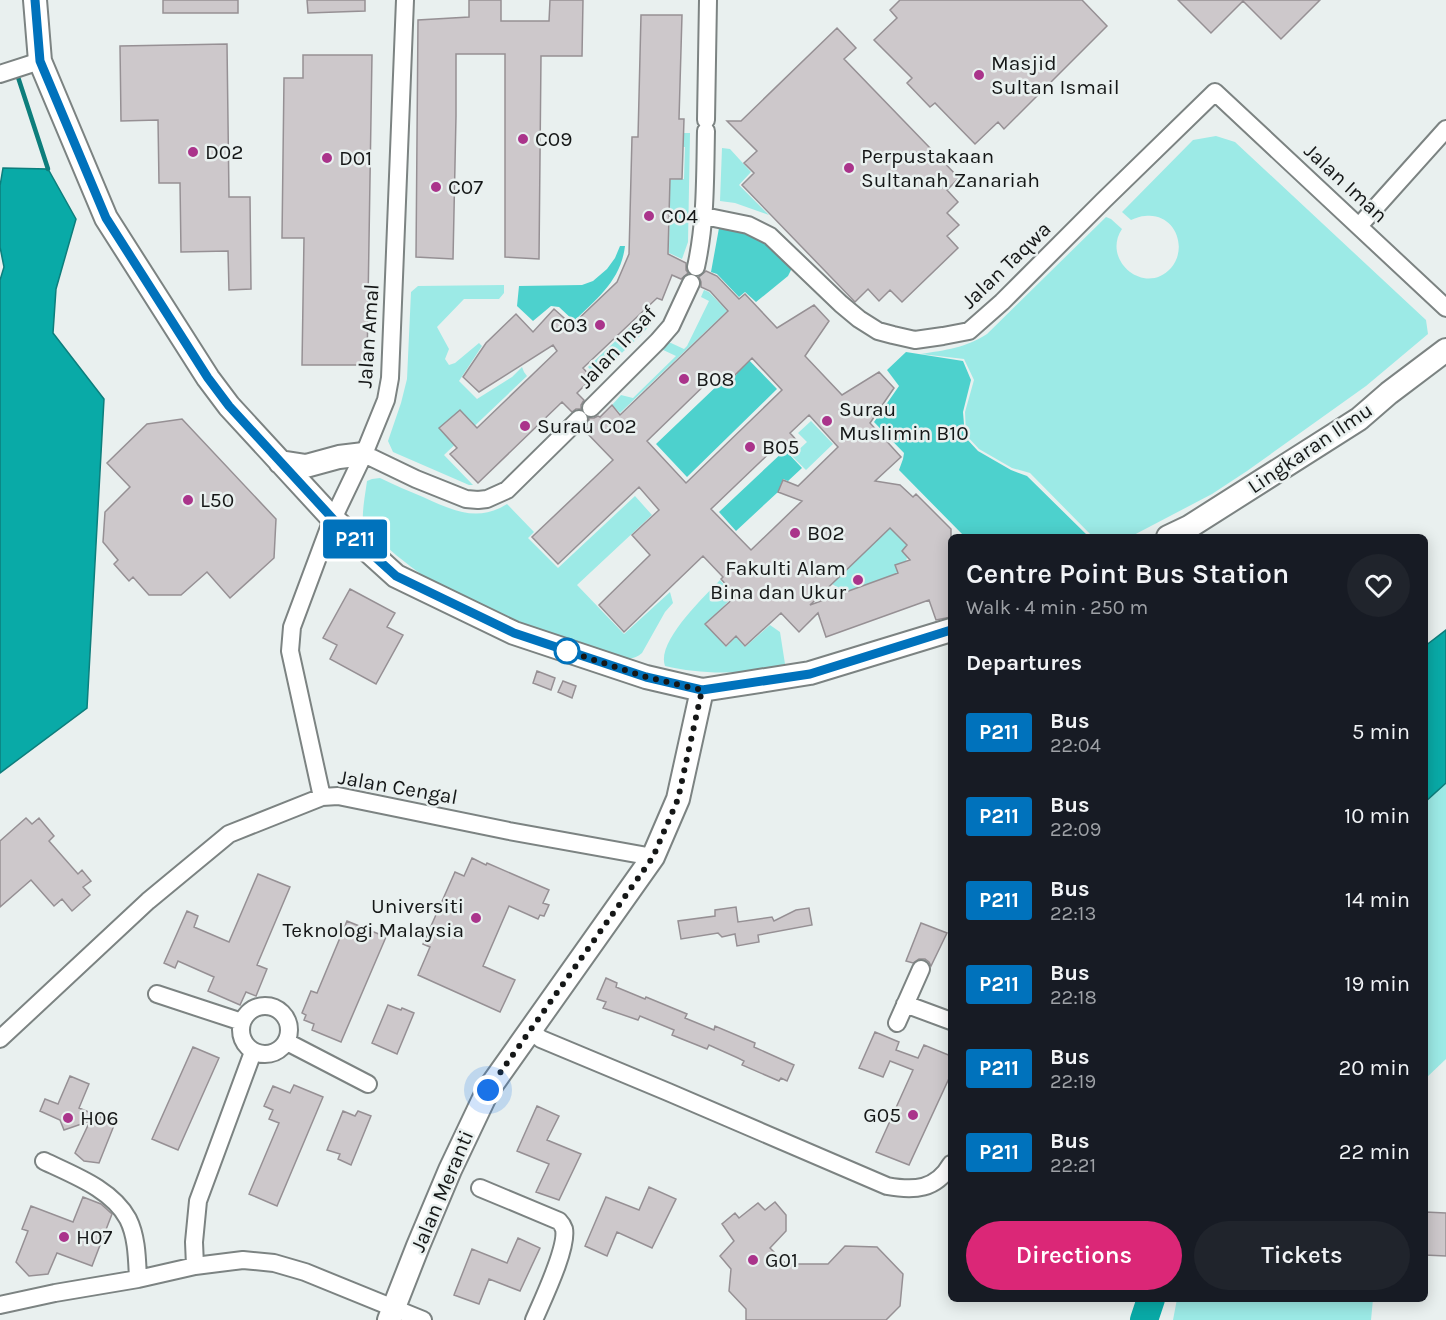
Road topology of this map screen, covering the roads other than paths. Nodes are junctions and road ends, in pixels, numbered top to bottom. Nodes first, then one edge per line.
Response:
1 (35, 0) edge
2 (405, 0) edge
3 (708, 0) edge
4 (40, 61) junction
5 (0, 74) edge
6 (1215, 92) joint
7 (1446, 129) edge
8 (704, 216) junction
9 (1359, 226) junction
10 (696, 267) dead end
11 (691, 283) dead end
12 (1446, 308) edge
13 (1446, 350) edge
14 (364, 454) junction
15 (280, 462) junction
16 (333, 519) junction
17 (1174, 534) edge
18 (948, 631) edge
19 (702, 690) junction
20 (322, 797) junction
21 (653, 857) junction
22 (921, 969) dead end
23 (157, 994) dead end
24 (905, 1004) junction
25 (948, 1020) edge
26 (242, 1022) junction
27 (897, 1023) dead end
28 (530, 1030) junction
29 (0, 1039) edge
30 (287, 1042) junction
31 (253, 1052) junction
32 (368, 1084) dead end
33 (44, 1161) dead end
34 (948, 1170) edge
35 (480, 1188) dead end
36 (195, 1266) junction
37 (138, 1279) junction
38 (0, 1305) edge
39 (391, 1314) edge
40 (423, 1320) edge
41 (534, 1320) edge

1 - 4 street
2 - 14 street, Jalan Amal
3 - 8 street
4 - 5 street
4 - 15 street
6 - 8 street, Jalan Taqwa
6 - 9 street, Jalan Iman
7 - 9 street
8 - 10 street
9 - 12 street, Jalan Iman
11 - 14 street, Jalan Insaf
13 - 17 street, Lingkaran Ilmu
14 - 15 street
14 - 16 street, Jalan Amal
15 - 16 street
16 - 19 street
16 - 20 street, Jalan Amal
18 - 19 street
19 - 21 street, Jalan Meranti
20 - 21 street, Jalan Cengal
20 - 29 street, Jalan Cengal
21 - 28 street, Jalan Meranti
22 - 24 street
23 - 26 street
24 - 25 street
24 - 27 street
26 - 30 street
26 - 31 street
28 - 34 street
28 - 39 street, Jalan Meranti
30 - 31 street
30 - 32 street
31 - 36 street
33 - 37 street
35 - 41 street
36 - 37 street
36 - 39 street
37 - 38 street
39 - 40 street

